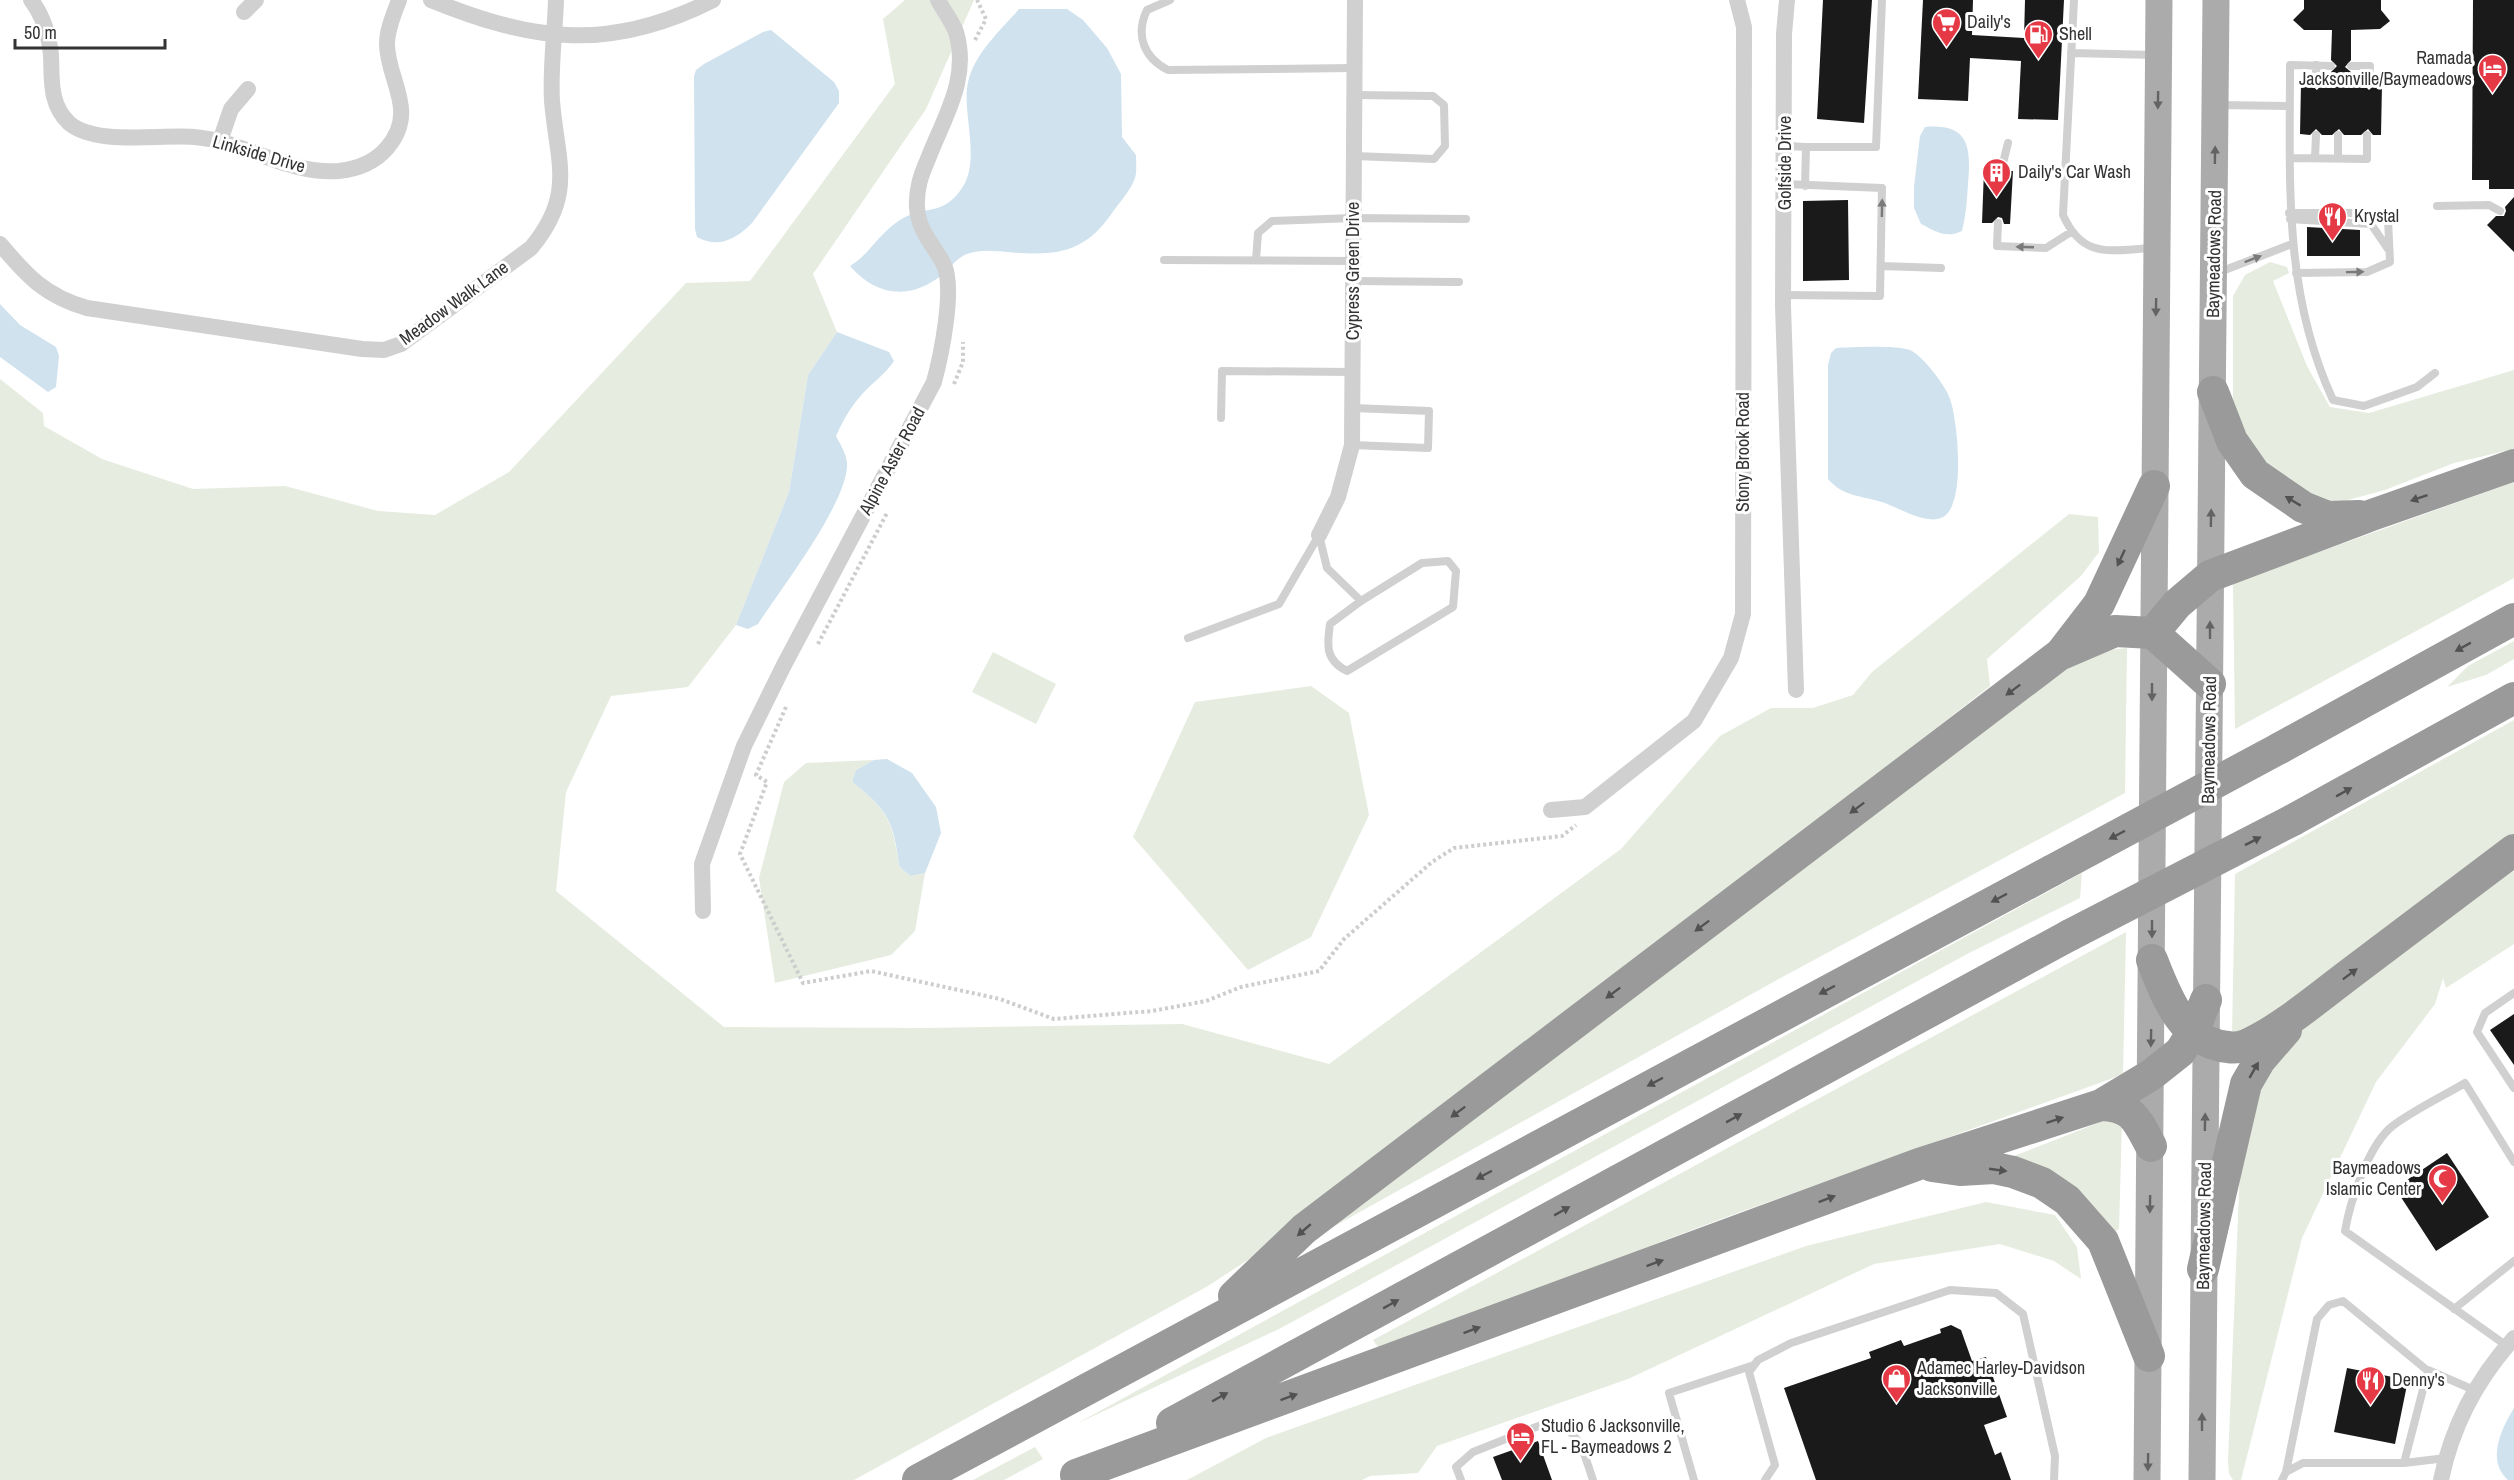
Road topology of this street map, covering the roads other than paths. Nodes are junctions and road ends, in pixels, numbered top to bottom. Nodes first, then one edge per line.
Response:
1 (256, 0) edge
2 (399, 0) edge
3 (431, 0) edge
4 (556, 0) edge
5 (713, 0) edge
6 (938, 0) edge
7 (1170, 0) edge
8 (1355, 0) edge
9 (1737, 0) edge
10 (1787, 0) edge
11 (1882, 0) edge
12 (2074, 0) edge
13 (2159, 0) edge
14 (2216, 0) edge
15 (34, 1) edge
16 (244, 12) dead end
17 (555, 36) junction
18 (2071, 53) junction
19 (2158, 55) junction
20 (2316, 65) junction
21 (2331, 66) dead end
22 (2351, 66) dead end
23 (1354, 68) junction
24 (2316, 84) dead end
25 (2369, 84) dead end
26 (248, 89) dead end
27 (1354, 95) junction
28 (2215, 105) junction
29 (2290, 106) junction
30 (2316, 135) dead end
31 (2338, 135) dead end
32 (2367, 135) dead end
33 (220, 141) junction
34 (2008, 142) dead end
35 (1785, 146) junction
36 (1806, 147) junction
37 (1354, 156) junction
38 (2290, 158) junction
39 (2316, 158) junction
40 (2338, 158) junction
41 (2001, 171) dead end
42 (1785, 184) junction
43 (1805, 186) junction
44 (2436, 206) dead end
45 (2500, 211) dead end
46 (2290, 216) junction
47 (1353, 218) junction
48 (1466, 219) dead end
49 (1998, 223) dead end
50 (2071, 232) junction
51 (0, 244) edge
52 (2292, 244) junction
53 (2156, 248) junction
54 (2389, 252) junction
55 (1164, 260) dead end
56 (1256, 260) junction
57 (1353, 261) junction
58 (1881, 266) junction
59 (1941, 268) dead end
60 (2296, 273) junction
61 (2214, 274) junction
62 (1353, 281) junction
63 (1459, 282) dead end
64 (1784, 295) junction
65 (1353, 372) junction
66 (2435, 373) dead end
67 (2213, 392) junction
68 (1353, 408) junction
69 (1221, 418) dead end
70 (1352, 445) junction
71 (2514, 465) edge
72 (2154, 486) junction
73 (2369, 516) junction
74 (1319, 535) junction
75 (2211, 576) junction
76 (1361, 601) junction
77 (2514, 619) edge
78 (2152, 633) junction
79 (1188, 638) dead end
80 (2060, 655) junction
81 (2210, 684) junction
82 (1796, 690) dead end
83 (2514, 698) edge
84 (1551, 810) dead end
85 (2514, 850) edge
86 (703, 911) dead end
87 (2152, 960) junction
88 (2514, 993) edge
89 (2206, 1000) joint
90 (2303, 1010) junction
91 (2200, 1037) junction
92 (2151, 1075) junction
93 (2514, 1088) edge
94 (2101, 1105) junction
95 (2151, 1146) junction
96 (2514, 1162) edge
97 (1919, 1164) junction
98 (2514, 1261) edge
99 (2203, 1269) junction
100 (2454, 1309) junction
101 (1204, 1325) junction
102 (2510, 1342) edge
103 (2149, 1356) junction
104 (1754, 1365) junction
105 (2428, 1371) junction
106 (2474, 1390) junction
107 (2446, 1458) junction
108 (2404, 1463) junction
109 (2284, 1476) edge
110 (1072, 1478) edge
111 (918, 1480) edge
112 (1461, 1480) edge
113 (1593, 1480) edge
114 (1694, 1480) edge
115 (1765, 1480) edge
116 (2054, 1480) edge
117 (2147, 1480) edge
118 (2202, 1480) edge
119 (2441, 1480) edge

1 - 16 street
2 - 33 street, Linkside Drive
3 - 17 street
4 - 17 street, Meadow Walk Lane
5 - 17 street
6 - 86 street, Alpine Aster Road
7 - 23 lane
8 - 23 street, Cypress Green Drive
9 - 84 street, Stony Brook Road
10 - 35 street, Golfside Drive
11 - 36 lane
12 - 18 lane
13 - 19 main road
14 - 28 main road, Baymeadows Road
15 - 33 street, Linkside Drive
17 - 51 street, Meadow Walk Lane
18 - 19 lane
18 - 50 lane
19 -> 53 main road
20 - 21 lane
20 - 24 lane
20 - 29 lane
22 - 25 lane
23 - 27 street, Cypress Green Drive
26 - 33 street
27 - 37 street, Cypress Green Drive
27 - 37 lane
28 - 29 lane
61 -> 28 main road, Baymeadows Road
29 - 38 lane
30 - 39 lane
31 - 40 lane
32 - 40 lane
34 - 41 lane
35 - 36 lane
35 - 42 street, Golfside Drive
36 - 43 lane
37 - 47 street, Cypress Green Drive
38 - 39 lane
38 - 46 lane
39 - 40 lane
42 - 43 lane
42 - 64 street, Golfside Drive
58 -> 43 lane
44 - 45 lane
46 - 52 lane
46 - 54 lane
46 - 54 lane
47 - 48 lane
47 - 56 lane
47 - 57 street, Cypress Green Drive
50 -> 49 lane
50 - 53 lane
52 - 60 lane
61 -> 52 lane
53 -> 72 main road
60 -> 54 lane
55 - 56 lane
56 - 57 lane
57 - 62 street, Cypress Green Drive
58 - 59 lane
58 - 64 lane
60 - 66 lane
61 - 67 main road, Baymeadows Road
62 - 63 lane
62 - 65 street, Cypress Green Drive
64 - 82 street, Golfside Drive
65 - 68 street, Cypress Green Drive
65 - 69 lane
73 -> 67 highway
75 -> 67 main road, Baymeadows Road
68 - 70 street, Cypress Green Drive
68 - 70 lane
70 - 74 street, Cypress Green Drive
71 -> 73 highway
72 - 78 main road
72 -> 80 highway
73 - 75 highway
74 - 76 lane
74 - 79 lane
75 - 78 highway
81 -> 75 main road, Baymeadows Road
76 - 76 lane
77 -> 101 highway, bridge
78 - 80 highway
78 - 81 highway
78 -> 87 main road
80 -> 101 highway
81 - 89 main road, Baymeadows Road
110 -> 83 highway, bridge
90 -> 85 highway
87 - 91 highway
87 -> 92 main road
88 - 93 lane
89 - 91 highway
90 - 91 highway
99 -> 90 highway
91 - 92 highway
99 -> 91 main road, Baymeadows Road
92 - 94 highway
92 - 95 main road
94 - 95 highway
97 -> 94 highway
95 -> 103 main road
96 - 100 lane
97 -> 103 highway
110 -> 97 highway
98 - 100 lane
118 -> 99 main road, Baymeadows Road
100 - 102 lane
101 - 111 highway
102 - 106 street
103 -> 117 main road
104 - 114 lane
104 - 115 lane
104 - 116 lane
105 - 106 lane
105 - 108 lane
105 - 109 lane
106 - 107 street
107 - 108 lane
107 - 119 street
108 - 109 lane
112 - 113 lane

